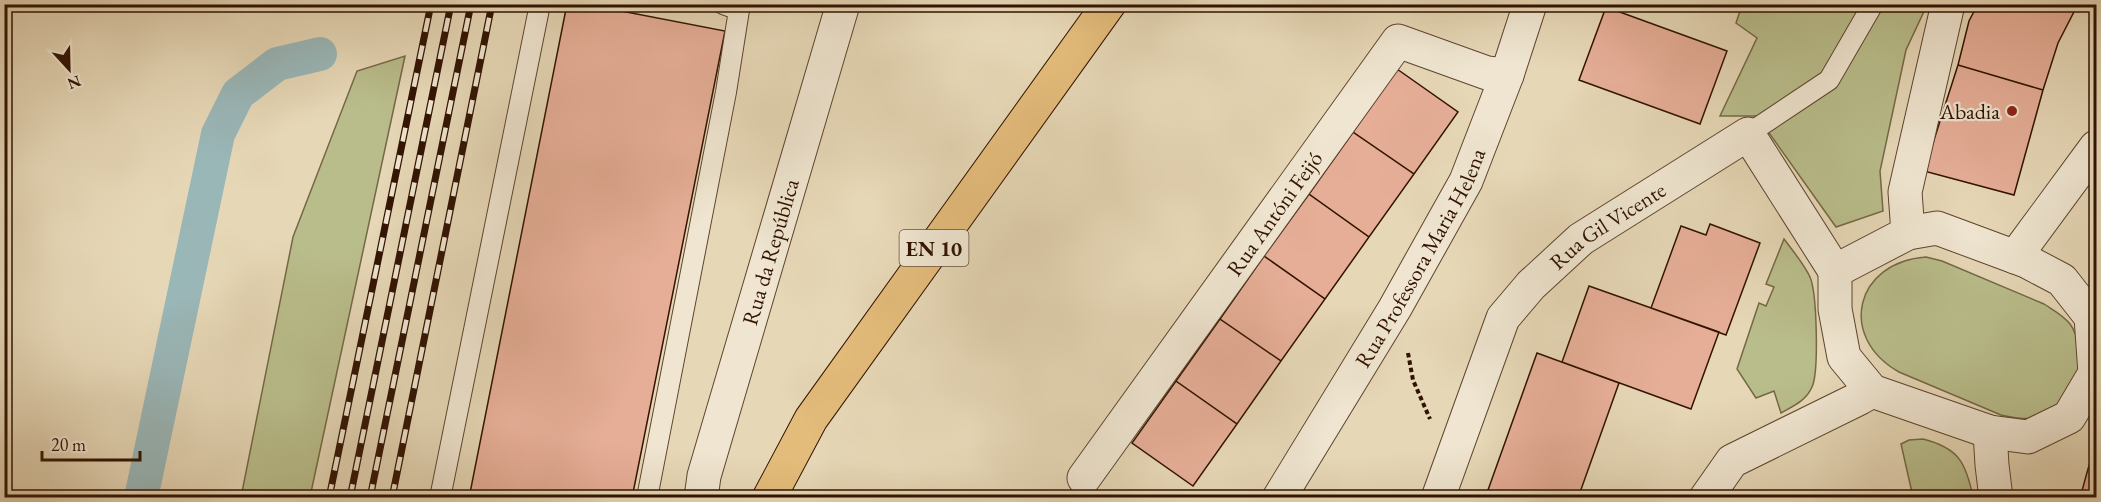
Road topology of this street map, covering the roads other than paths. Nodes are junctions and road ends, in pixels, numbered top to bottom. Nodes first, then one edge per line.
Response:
1 (540, 4) edge
2 (723, 4) edge
3 (843, 4) edge
4 (1109, 4) edge
5 (1530, 4) edge
6 (1873, 4) edge
7 (1948, 4) edge
8 (1507, 75) junction
9 (1748, 134) junction
10 (2097, 147) edge
11 (1908, 233) junction
12 (2015, 257) junction
13 (1835, 271) junction
14 (1872, 391) junction
15 (1990, 432) junction
16 (1084, 478) dead end
17 (440, 498) edge
18 (647, 498) edge
19 (701, 498) edge
20 (769, 498) edge
21 (1280, 498) edge
22 (1438, 498) edge
23 (1706, 498) edge
24 (1996, 498) edge

1 - 17 lane
2 - 18 lane
3 - 19 street, Rua da República
4 - 20 main road, EN 10
5 - 8 street, Rua Professora Maria Helena
6 - 9 lane
7 - 11 street
8 - 16 street, Rua Antóni Feijó
8 - 21 street, Rua Professora Maria Helena
9 - 13 street
9 - 22 street, Rua Gil Vicente
10 - 12 street
11 - 12 street
11 - 13 street
12 - 15 street
13 - 14 street
14 - 15 street
14 - 23 street
15 - 24 street

